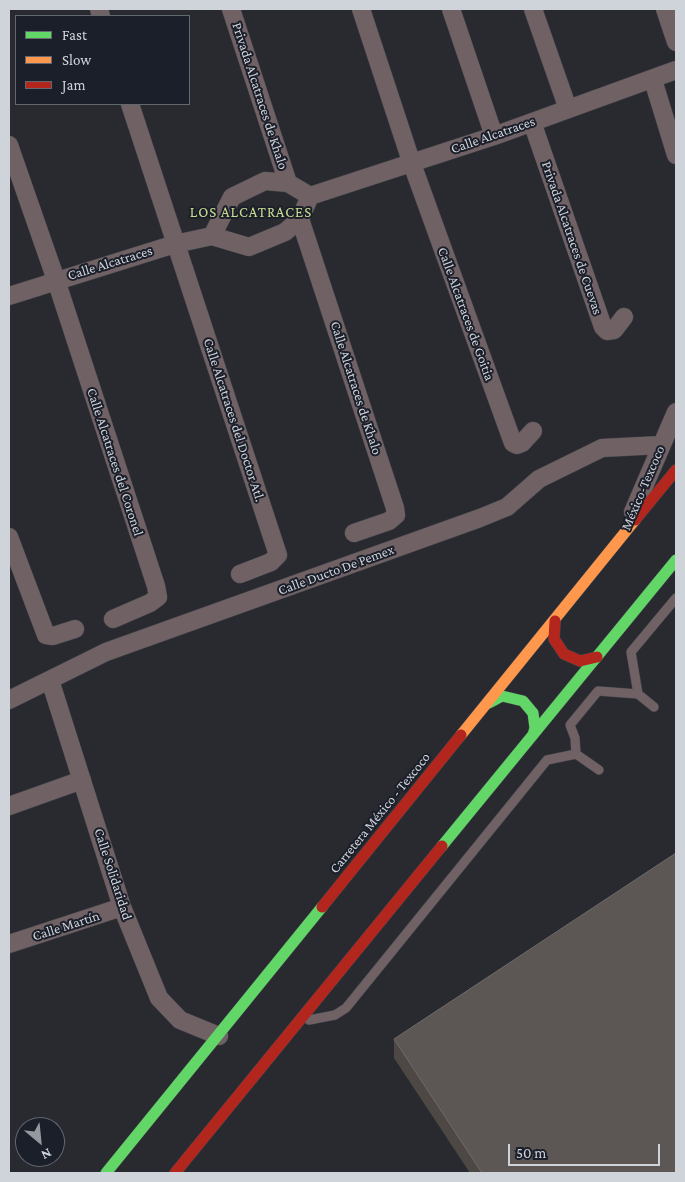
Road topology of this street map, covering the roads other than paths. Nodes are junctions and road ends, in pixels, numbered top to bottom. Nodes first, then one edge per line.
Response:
1 (231, 9) edge
2 (361, 9) edge
3 (451, 9) edge
4 (533, 9) edge
5 (665, 9) edge
6 (676, 42) edge
7 (676, 70) edge
8 (652, 80) junction
9 (130, 105) edge
10 (568, 109) junction
11 (532, 122) junction
12 (494, 136) junction
13 (9, 145) edge
14 (676, 155) edge
15 (411, 162) junction
16 (288, 183) junction
17 (310, 196) junction
18 (300, 219) junction
19 (212, 236) junction
20 (175, 244) junction
21 (56, 280) junction
22 (9, 296) edge
23 (624, 317) dead end
24 (676, 412) edge
25 (533, 431) dead end
26 (661, 445) junction
27 (676, 470) edge
28 (354, 532) dead end
29 (9, 537) edge
30 (622, 537) junction
31 (676, 560) edge
32 (240, 574) dead end
33 (676, 598) edge
34 (113, 619) dead end
35 (555, 621) junction
36 (75, 628) dead end
37 (597, 657) junction
38 (50, 680) junction
39 (638, 694) junction
40 (9, 700) edge
41 (575, 701) junction
42 (489, 703) junction
43 (654, 707) dead end
44 (533, 735) junction
45 (576, 754) junction
46 (599, 770) dead end
47 (82, 780) junction
48 (9, 806) edge
49 (122, 907) junction
50 (9, 944) edge
51 (299, 1021) junction
52 (218, 1036) junction
53 (106, 1173) edge
54 (175, 1173) edge

1 - 16 street, Privada Alcatraces de Khalo
2 - 15 street
3 - 12 street
4 - 10 street
5 - 6 street
7 - 8 street, Calle Alcatraces
8 - 10 street, Calle Alcatraces
8 - 14 street
9 - 20 street
10 - 11 street, Calle Alcatraces
11 - 12 street, Calle Alcatraces
11 - 23 street, Privada Alcatraces de Cuevas
12 - 15 street, Calle Alcatraces
13 - 21 street
15 - 17 street, Calle Alcatraces
15 - 25 street, Calle Alcatraces de Goitia
16 - 17 street
16 - 19 street
17 - 18 street, Calle Alcatraces
18 - 19 street, Calle Alcatraces
18 - 28 street, Calle Alcatraces de Khalo
19 - 20 street, Calle Alcatraces
20 - 21 street, Calle Alcatraces
20 - 32 street, Calle Alcatraces del Doctor Atl.
21 - 22 street, Calle Alcatraces
21 - 34 street, Calle Alcatraces del Coronel
24 - 26 street, México-Texcoco
26 - 30 street, México-Texcoco
26 - 38 street, Calle Ducto De Pemex
27 - 30 highway, Carretera México - Texcoco
29 - 36 street
30 - 35 highway, Carretera México - Texcoco
31 - 37 highway
33 - 39 lane
35 - 37 highway
35 - 42 highway, Carretera México - Texcoco
37 - 41 highway
38 - 40 street, Calle Ducto De Pemex
38 - 47 street, Calle Solidaridad
39 - 41 lane
39 - 43 lane
41 - 44 highway
41 - 45 lane
42 - 44 highway
42 - 52 highway, Carretera México - Texcoco
44 - 51 highway
45 - 46 lane
45 - 51 lane
47 - 48 street
47 - 49 street, Calle Solidaridad
49 - 50 street, Calle Martín
49 - 52 street, Calle Solidaridad
51 - 54 highway
52 - 53 highway, Carretera México - Texcoco

